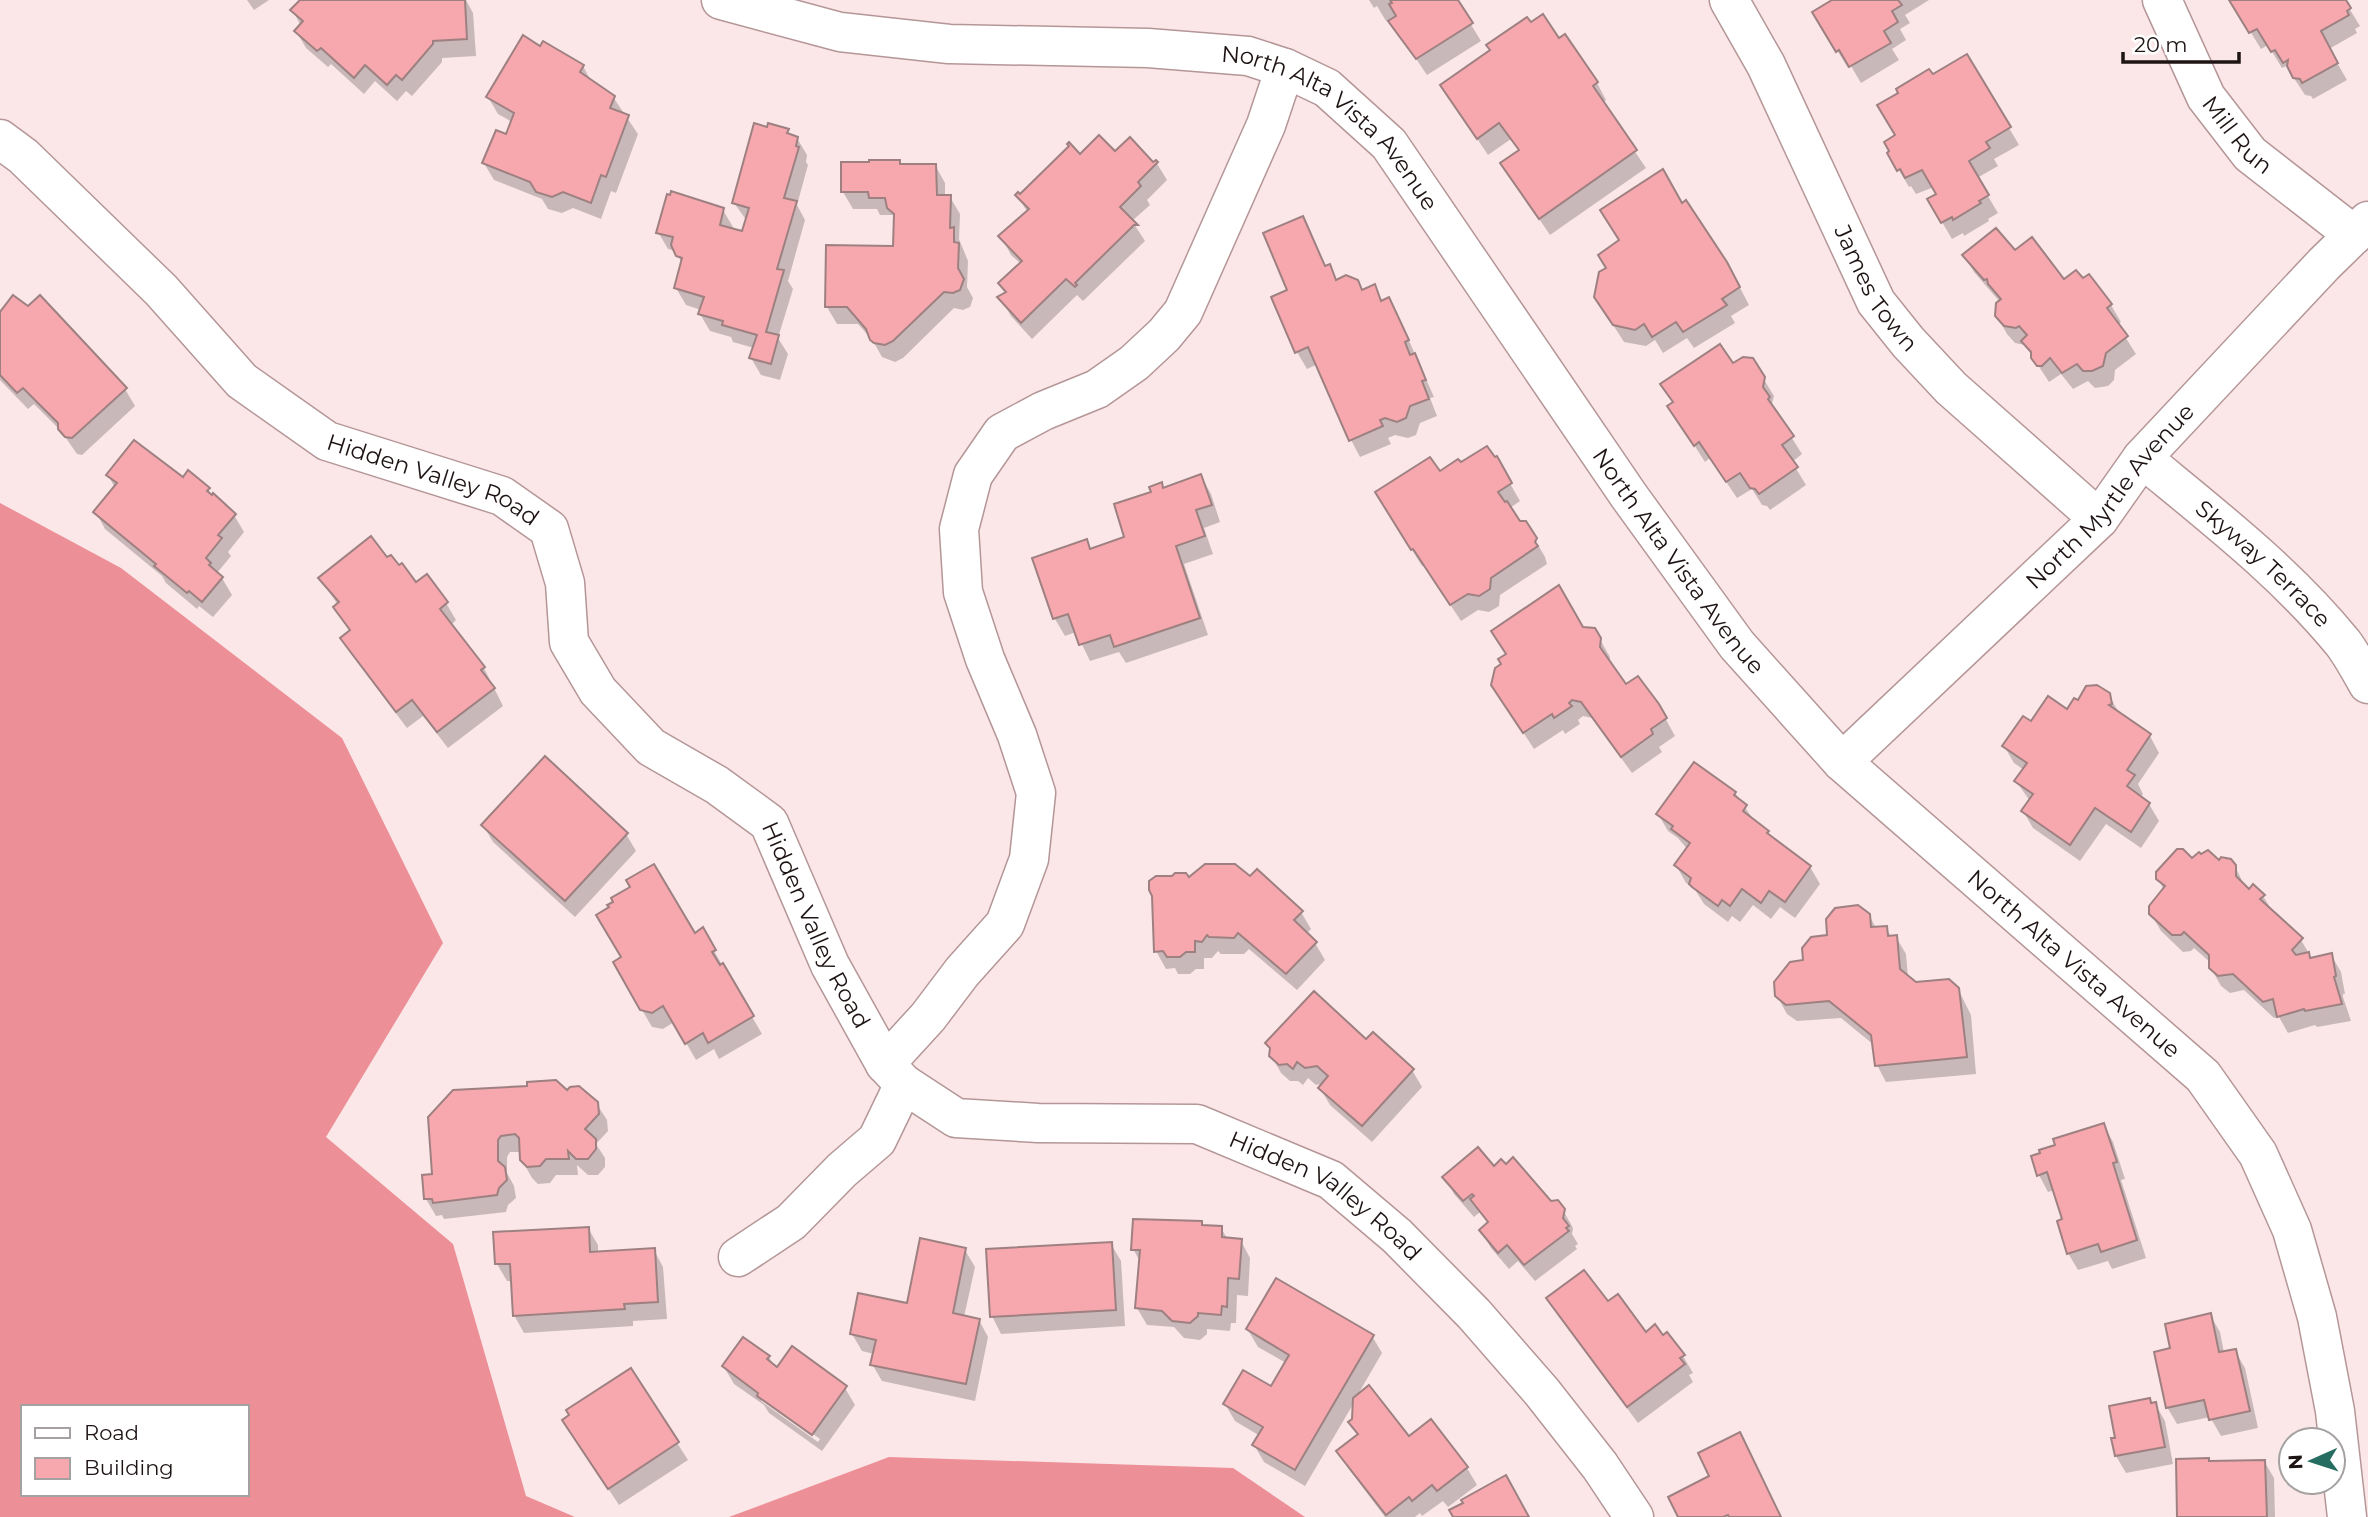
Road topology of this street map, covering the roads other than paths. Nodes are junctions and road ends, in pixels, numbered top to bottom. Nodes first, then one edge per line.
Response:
1 (721, 0) edge
2 (1729, 0) edge
3 (2162, 0) edge
4 (1285, 68) junction
5 (0, 139) edge
6 (2361, 228) edge
7 (2142, 458) junction
8 (2099, 519) junction
9 (2368, 684) edge
10 (1842, 762) junction
11 (895, 1074) junction
12 (738, 1257) dead end
13 (1634, 1517) edge
14 (2347, 1517) edge

1 - 4 street, North Alta Vista Avenue
2 - 8 street, James Town
3 - 6 street, Mill Run
4 - 10 street, North Alta Vista Avenue
4 - 11 street
5 - 11 street, Hidden Valley Road
6 - 7 street, North Myrtle Avenue
7 - 8 street, North Myrtle Avenue
7 - 9 street, Skyway Terrace
8 - 10 street, North Myrtle Avenue
10 - 14 street, North Alta Vista Avenue
11 - 12 street
11 - 13 street, Hidden Valley Road

